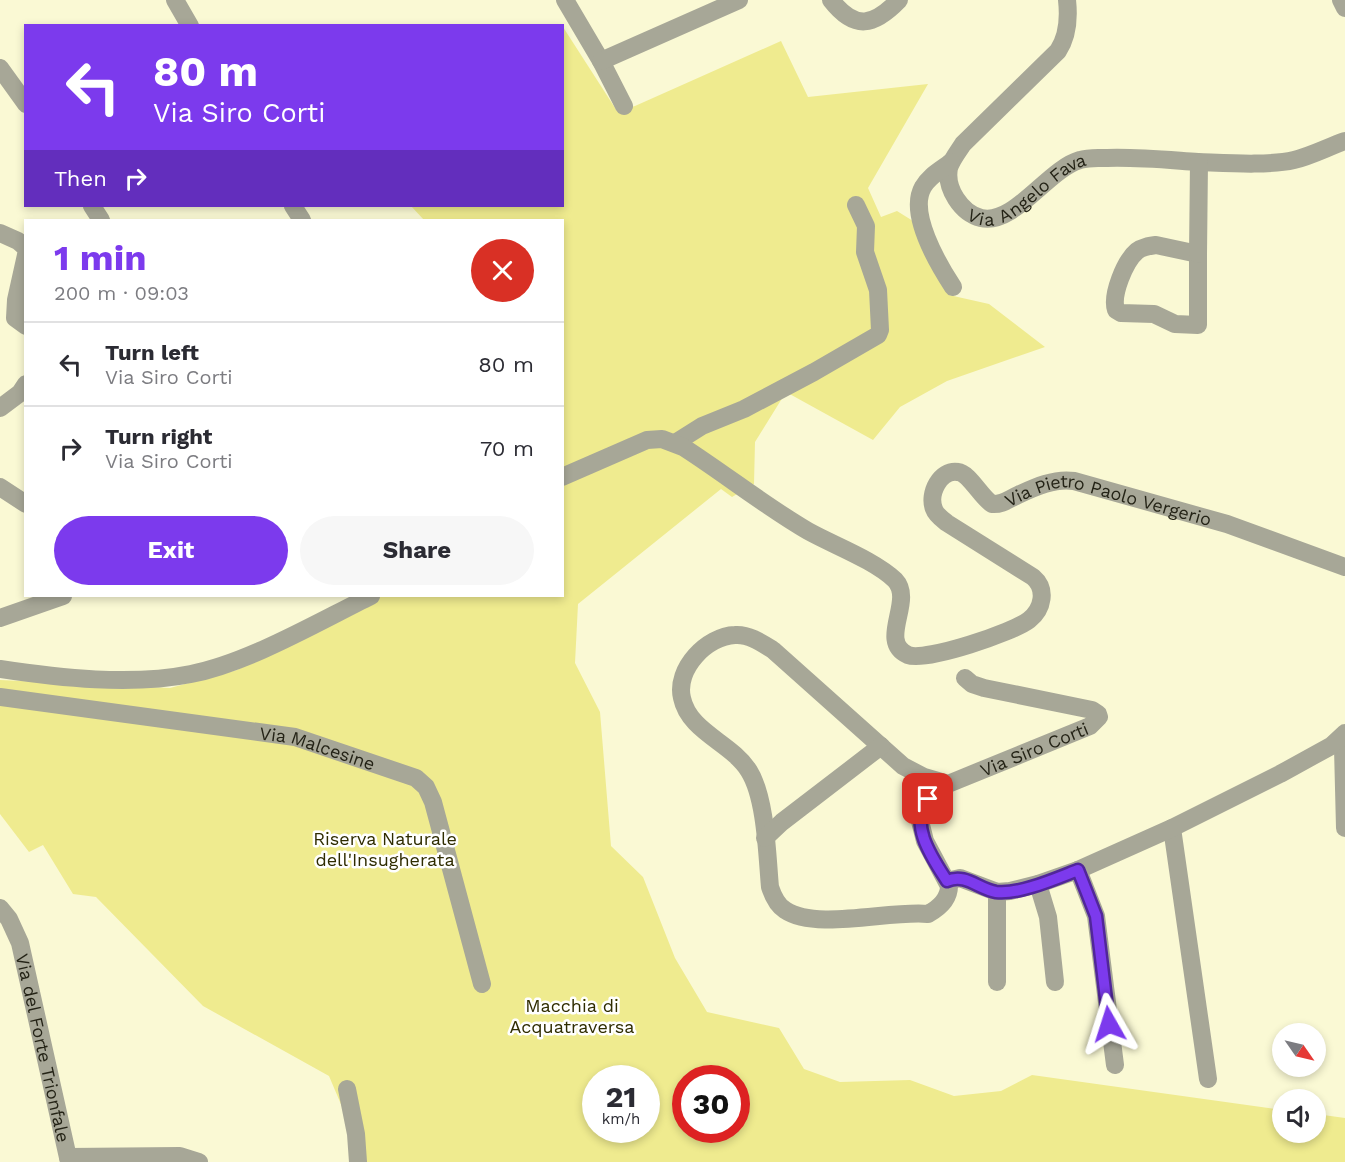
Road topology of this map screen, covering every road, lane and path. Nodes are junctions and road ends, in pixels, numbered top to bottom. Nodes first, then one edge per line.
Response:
1 (176, 0) edge
2 (565, 0) edge
3 (739, 0) edge
4 (831, 0) edge
5 (899, 0) edge
6 (1067, 0) edge
7 (1341, 0) edge
8 (1345, 8) edge
9 (189, 24) edge
10 (601, 61) junction
11 (0, 68) edge
12 (24, 101) edge
13 (624, 106) dead end
14 (1345, 141) edge
15 (951, 162) junction
16 (1199, 162) junction
17 (856, 205) dead end
18 (0, 233) edge
19 (24, 246) edge
20 (1198, 254) junction
21 (24, 264) edge
22 (953, 287) dead end
23 (24, 325) edge
24 (24, 387) edge
25 (0, 408) edge
26 (675, 443) junction
27 (564, 476) edge
28 (0, 487) edge
29 (24, 503) edge
30 (1345, 567) edge
31 (60, 597) edge
32 (368, 597) edge
33 (0, 618) edge
34 (0, 669) edge
35 (965, 678) dead end
36 (0, 697) edge
37 (1345, 733) edge
38 (1345, 739) edge
39 (881, 747) junction
40 (948, 784) junction
41 (1172, 828) junction
42 (1345, 828) edge
43 (765, 838) junction
44 (1078, 870) junction
45 (947, 881) junction
46 (1038, 884) junction
47 (997, 892) junction
48 (0, 908) edge
49 (997, 982) dead end
50 (1055, 982) dead end
51 (482, 984) dead end
52 (1115, 1065) dead end
53 (1208, 1078) dead end
54 (347, 1089) dead end
55 (68, 1160) edge
56 (199, 1162) edge
57 (358, 1162) edge

1 - 9 street
2 - 10 street
3 - 10 street
4 - 5 street
6 - 15 street
7 - 8 street
10 - 13 street
11 - 12 street
14 - 16 street, Via Angelo Fava
15 - 16 street, Via Angelo Fava
15 - 22 street
16 - 20 street
17 - 26 street
18 - 19 street
20 - 20 street
21 - 23 street
24 - 25 street
26 - 27 street
26 - 30 street, Via Pietro Paolo Vergerio
28 - 29 street
31 - 33 street
32 - 34 street
35 - 40 street, Via Siro Corti
36 - 51 street, Via Malcesine
37 - 41 street
38 - 42 street
39 - 40 street
39 - 43 street
39 - 43 street
40 - 45 street, Via Siro Corti
41 - 44 street
41 - 53 street
43 - 45 street
44 - 46 street
44 - 52 street
45 - 47 street
46 - 47 street
46 - 50 street
47 - 49 street
48 - 55 street, Via del Forte Trionfale
54 - 57 street
55 - 56 street

